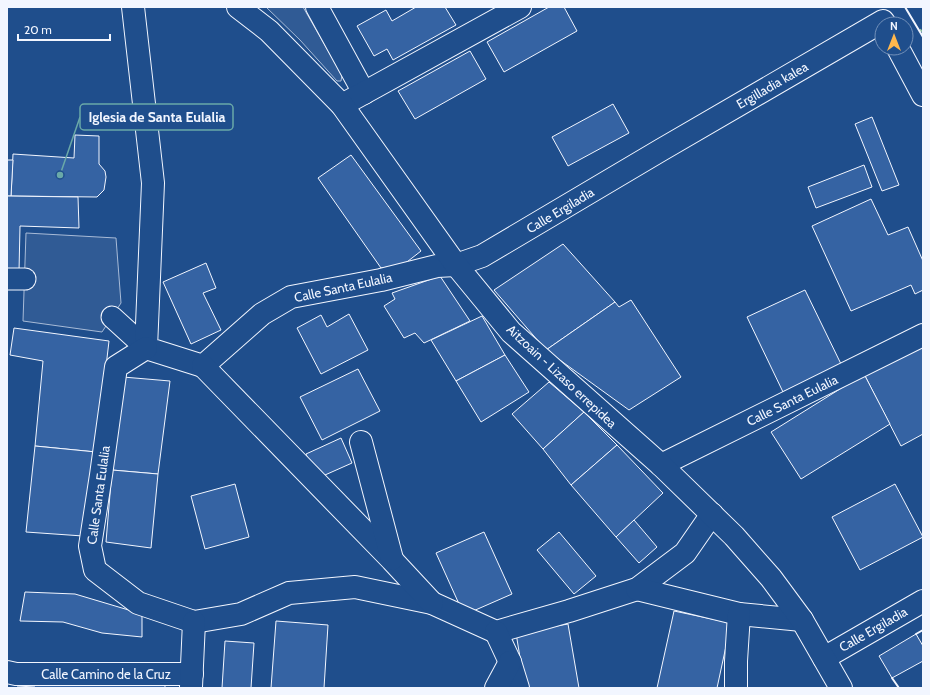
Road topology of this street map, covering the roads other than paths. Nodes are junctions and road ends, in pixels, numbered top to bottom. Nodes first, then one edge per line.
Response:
1 (133, 7) edge
2 (238, 7) edge
3 (317, 7) edge
4 (520, 7) edge
5 (874, 21) edge
6 (902, 56) edge
7 (364, 93) junction
8 (923, 95) edge
9 (342, 105) junction
10 (661, 150) joint
11 (456, 265) junction
12 (112, 317) dead end
13 (923, 335) edge
14 (146, 348) junction
15 (203, 366) junction
16 (361, 442) dead end
17 (660, 465) junction
18 (712, 514) junction
19 (392, 560) junction
20 (637, 589) junction
21 (923, 601) edge
22 (432, 604) junction
23 (739, 614) junction
24 (802, 620) junction
25 (194, 622) junction
26 (496, 632) junction
27 (824, 658) junction
28 (510, 662) junction
29 (7, 672) edge
30 (191, 681) edge
31 (496, 688) edge
32 (518, 688) edge
33 (736, 688) edge
34 (841, 688) edge

1 - 14 street
2 - 9 street, Aitzoain - Lizaso errepidea
3 - 7 street
4 - 7 street
5 - 10 street, Ergilladia kalea
6 - 8 street
7 - 9 street
9 - 11 street, Aitzoain - Lizaso errepidea
10 - 11 street, Calle Ergiladia
11 - 15 street, Calle Santa Eulalia
11 - 17 street, Aitzoain - Lizaso errepidea
12 - 14 street, Calle Santa Eulalia
13 - 17 street, Calle Santa Eulalia
14 - 15 street, Calle Santa Eulalia
14 - 25 street, Calle Santa Eulalia
15 - 19 street, Calle Santa Eulalia
16 - 19 street, Calle Santa Eulalia
17 - 18 street, Aitzoain - Lizaso errepidea
18 - 20 street
18 - 24 street, Aitzoain - Lizaso errepidea
19 - 22 street, Calle Santa Eulalia
20 - 23 street
20 - 26 street
21 - 27 street, Calle Ergiladia
22 - 25 street, Calle Santa Eulalia
22 - 26 street, Calle Santa Eulalia
23 - 24 street
23 - 33 street
24 - 27 street, Aitzoain - Lizaso errepidea
25 - 30 street
26 - 28 street
27 - 34 street, Aitzoain - Lizaso errepidea
28 - 31 street
28 - 32 street
29 - 30 street, Calle Camino de la Cruz

